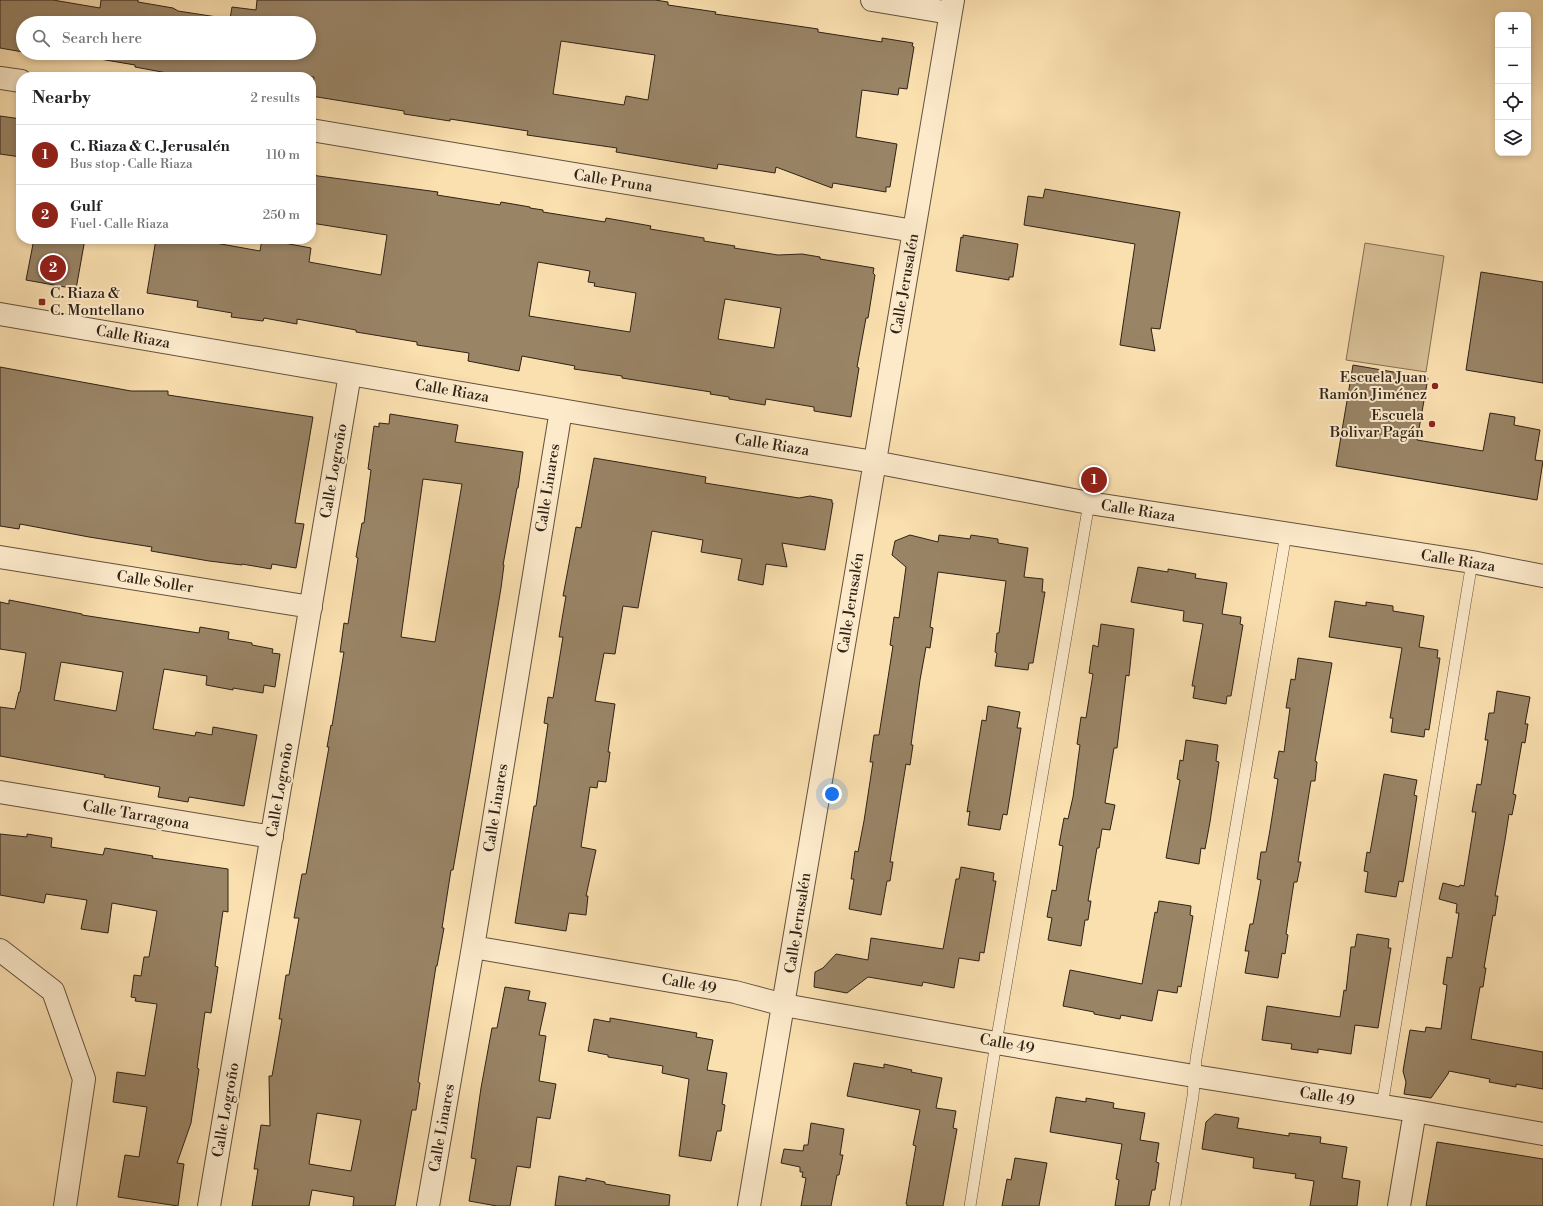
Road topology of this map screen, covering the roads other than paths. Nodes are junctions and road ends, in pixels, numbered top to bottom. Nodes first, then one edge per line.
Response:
1 (872, 0) edge
2 (952, 7) edge
3 (0, 78) edge
4 (16, 80) edge
5 (316, 131) edge
6 (914, 231) junction
7 (0, 314) edge
8 (350, 374) junction
9 (561, 410) junction
10 (874, 462) junction
11 (1088, 503) junction
12 (1286, 534) junction
13 (0, 557) edge
14 (1472, 562) junction
15 (1543, 576) edge
16 (311, 607) junction
17 (0, 792) edge
18 (272, 838) junction
19 (473, 947) junction
20 (0, 950) edge
21 (784, 1005) junction
22 (996, 1043) junction
23 (1194, 1076) junction
24 (1382, 1106) junction
25 (1415, 1111) junction
26 (1543, 1134) edge
27 (65, 1206) edge
28 (209, 1206) edge
29 (428, 1206) edge
30 (749, 1206) edge
31 (970, 1206) edge
32 (1174, 1206) edge
33 (1399, 1206) edge

1 - 2 street
2 - 6 street, Calle Jerusalén
3 - 4 street
5 - 6 street, Calle Pruna
6 - 10 street, Calle Jerusalén
7 - 8 street, Calle Riaza
8 - 9 street, Calle Riaza
8 - 16 street, Calle Logroño
9 - 10 street, Calle Riaza
9 - 19 street, Calle Linares
10 - 11 street, Calle Riaza
10 - 21 street, Calle Jerusalén
11 - 12 street, Calle Riaza
11 - 22 lane
12 - 14 street, Calle Riaza
12 - 23 lane
13 - 16 street, Calle Soller
14 - 15 street, Calle Riaza
14 - 24 lane
16 - 18 street, Calle Logroño
17 - 18 street, Calle Tarragona
18 - 28 street, Calle Logroño
19 - 21 street, Calle 49
19 - 29 street, Calle Linares
20 - 27 street
21 - 22 street, Calle 49
21 - 30 street, Calle Jerusalén
22 - 23 street, Calle 49
22 - 31 lane
23 - 24 street, Calle 49
23 - 32 lane
24 - 25 street, Calle 49
25 - 26 street, Calle 49
25 - 33 street

